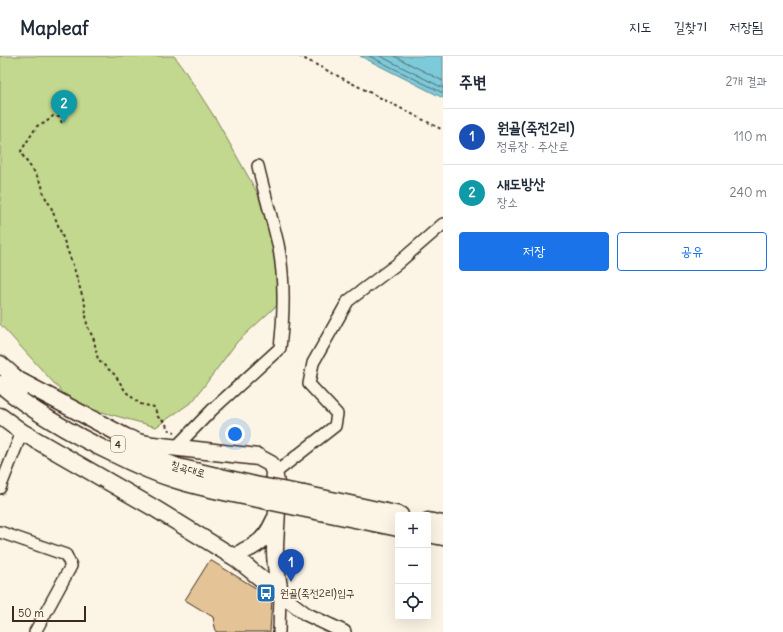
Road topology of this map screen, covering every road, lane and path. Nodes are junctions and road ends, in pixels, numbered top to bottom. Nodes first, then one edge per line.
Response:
1 (299, 56) edge
2 (62, 123) dead end
3 (443, 130) edge
4 (258, 166) dead end
5 (443, 224) edge
6 (0, 364) edge
7 (18, 380) junction
8 (0, 384) edge
9 (0, 416) edge
10 (22, 432) junction
11 (180, 442) junction
12 (275, 473) junction
13 (0, 488) edge
14 (254, 491) junction
15 (302, 501) junction
16 (395, 514) edge
17 (276, 518) junction
18 (431, 522) edge
19 (443, 524) edge
20 (395, 527) edge
21 (0, 532) edge
22 (431, 535) edge
23 (443, 537) edge
24 (238, 559) junction
25 (280, 594) junction
26 (35, 632) edge
27 (279, 632) edge
28 (344, 632) edge

1 - 3 path
2 - 11 path
4 - 11 street
5 - 12 street
6 - 7 highway, 칠곡대로 / 4
7 - 11 highway
7 - 14 highway, 칠곡대로 / 4
8 - 14 highway, 칠곡대로 / 4
9 - 10 highway
10 - 13 street
10 - 24 highway
11 - 12 highway
12 - 17 highway
14 - 15 highway, 칠곡대로 / 4, bridge
15 - 16 highway, 칠곡대로 / 4
15 - 20 highway, 칠곡대로 / 4
17 - 24 highway
17 - 25 highway
18 - 19 highway
21 - 26 street
22 - 23 highway
24 - 25 highway
25 - 27 street
25 - 28 main road

